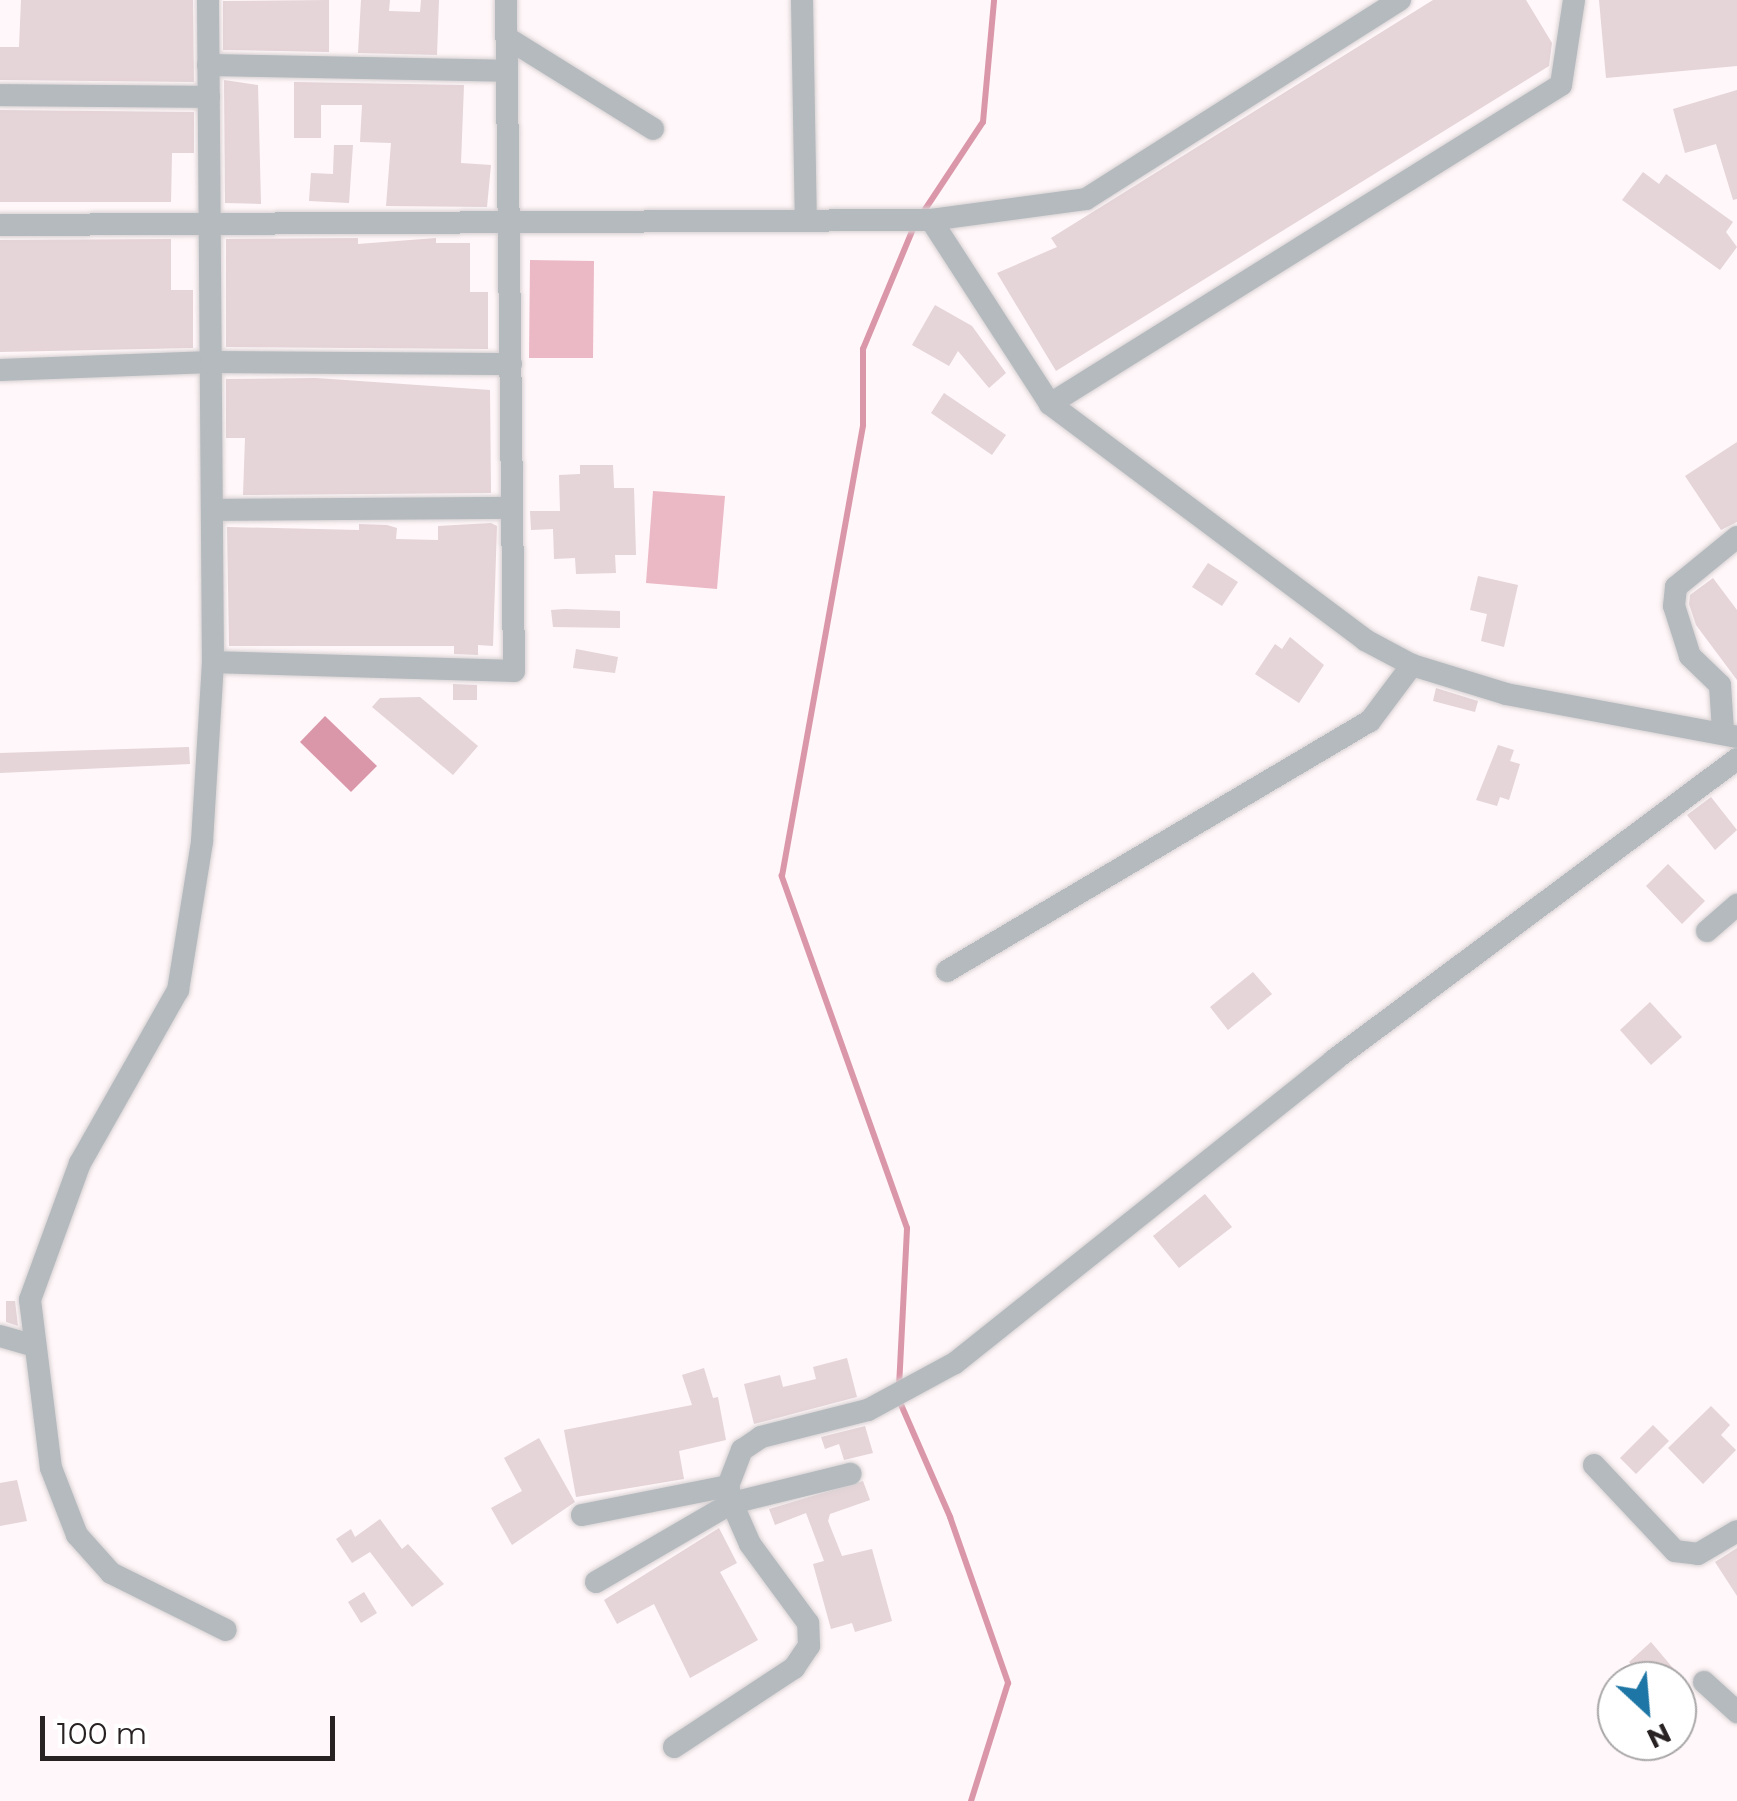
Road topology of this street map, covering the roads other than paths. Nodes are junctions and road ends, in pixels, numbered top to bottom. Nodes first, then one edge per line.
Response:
1 (208, 0) edge
2 (506, 0) edge
3 (802, 0) edge
4 (1400, 0) edge
5 (1574, 0) edge
6 (507, 38) junction
7 (208, 65) junction
8 (507, 71) junction
9 (0, 95) edge
10 (208, 97) junction
11 (653, 129) dead end
12 (806, 219) junction
13 (931, 220) junction
14 (509, 224) junction
15 (0, 225) edge
16 (210, 226) junction
17 (210, 362) junction
18 (511, 364) junction
19 (0, 370) edge
20 (1050, 404) junction
21 (512, 508) junction
22 (212, 510) junction
23 (1737, 537) edge
24 (213, 662) junction
25 (1412, 664) junction
26 (1730, 734) edge
27 (1737, 759) edge
28 (1737, 905) edge
29 (1707, 931) dead end
30 (948, 970) dead end
31 (0, 1336) edge
32 (35, 1346) junction
33 (1594, 1465) dead end
34 (850, 1474) dead end
35 (730, 1494) junction
36 (582, 1515) dead end
37 (1737, 1531) edge
38 (596, 1582) dead end
39 (226, 1630) dead end
40 (1704, 1682) dead end
41 (1737, 1712) edge
42 (674, 1747) dead end

1 - 7 street
2 - 6 street
3 - 12 street
4 - 13 street
5 - 20 street
6 - 8 street
6 - 11 street
7 - 8 street
7 - 10 street
8 - 14 street
9 - 10 street
10 - 16 street
12 - 13 street
12 - 14 street
13 - 20 street
14 - 16 street
14 - 18 street
15 - 16 street
16 - 17 street
17 - 18 street
17 - 19 street
17 - 22 street
18 - 21 street
20 - 25 street
21 - 22 street
21 - 24 street
22 - 24 street
23 - 26 street
24 - 32 street
25 - 26 street
25 - 30 street
27 - 35 street
28 - 29 street
31 - 32 street
32 - 39 street
33 - 37 street
34 - 35 street
35 - 36 street
35 - 38 street
35 - 42 street
40 - 41 street

